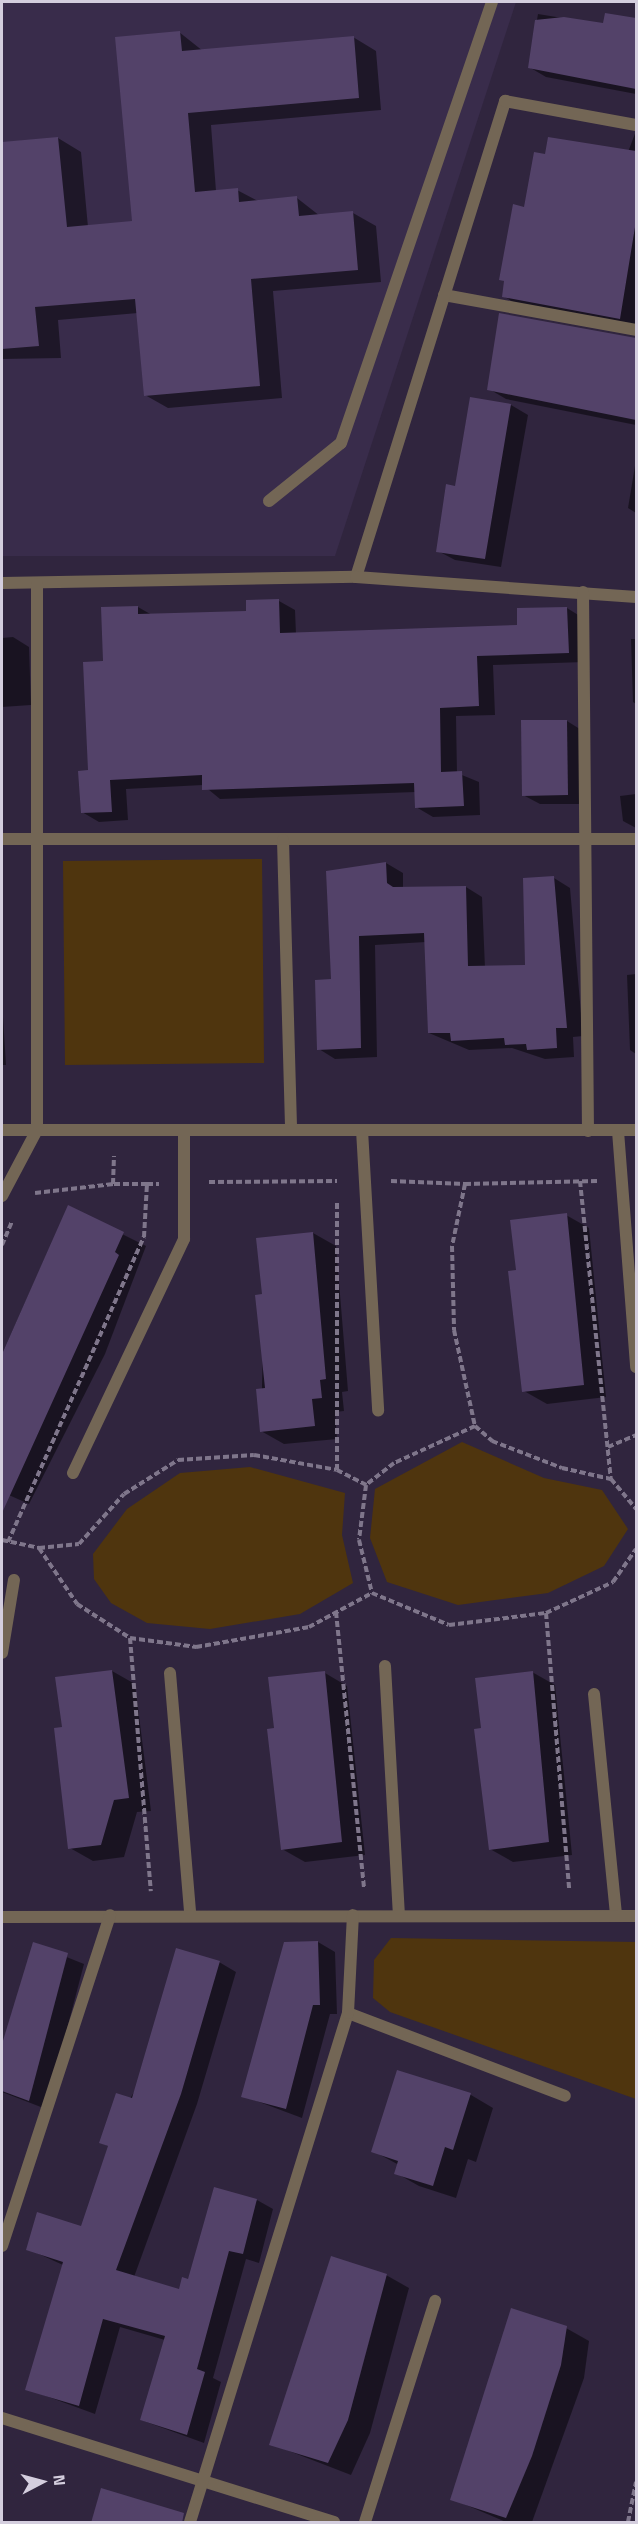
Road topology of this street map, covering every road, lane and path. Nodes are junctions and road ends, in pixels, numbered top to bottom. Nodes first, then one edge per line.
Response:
1 (492, 2) edge
2 (636, 125) edge
3 (444, 295) junction
4 (636, 330) edge
5 (269, 501) dead end
6 (356, 577) junction
7 (2, 584) edge
8 (37, 584) junction
9 (583, 592) junction
10 (636, 597) edge
11 (2, 839) edge
12 (587, 839) junction
13 (636, 839) edge
14 (38, 840) junction
15 (283, 840) junction
16 (2, 1130) edge
17 (37, 1130) junction
18 (115, 1130) junction
19 (291, 1130) junction
20 (362, 1130) junction
21 (636, 1130) edge
22 (184, 1131) junction
23 (588, 1131) junction
24 (618, 1131) junction
25 (337, 1178) junction
26 (365, 1179) junction
27 (622, 1180) junction
28 (580, 1181) junction
29 (184, 1183) junction
30 (113, 1184) junction
31 (147, 1184) junction
32 (465, 1184) junction
33 (2, 1196) edge
34 (27, 1199) dead end
35 (16, 1214) dead end
36 (2, 1245) edge
37 (636, 1367) edge
38 (378, 1411) dead end
39 (475, 1426) junction
40 (636, 1435) edge
41 (608, 1448) junction
42 (338, 1470) junction
43 (73, 1473) dead end
44 (611, 1479) junction
45 (366, 1485) junction
46 (636, 1509) edge
47 (2, 1540) edge
48 (8, 1542) junction
49 (39, 1548) junction
50 (636, 1549) edge
51 (14, 1580) dead end
52 (372, 1593) junction
53 (336, 1612) junction
54 (546, 1613) junction
55 (130, 1638) junction
56 (2, 1653) edge
57 (385, 1666) dead end
58 (170, 1673) dead end
59 (594, 1694) dead end
60 (559, 1889) dead end
61 (398, 1891) junction
62 (188, 1892) junction
63 (352, 1893) dead end
64 (364, 1893) junction
65 (140, 1895) dead end
66 (151, 1895) junction
67 (190, 1913) junction
68 (399, 1914) junction
69 (110, 1915) junction
70 (353, 1915) junction
71 (616, 1916) junction
72 (636, 1916) edge
73 (2, 1917) edge
74 (348, 2013) junction
75 (565, 2096) dead end
76 (2, 2246) edge
77 (435, 2301) dead end
78 (2, 2418) edge
79 (203, 2480) junction
80 (636, 2482) edge
81 (190, 2523) edge
82 (334, 2523) edge
83 (365, 2523) edge
84 (628, 2523) edge

1 - 5 street
2 - 3 street
3 - 4 street
3 - 6 street
6 - 8 street
6 - 9 street
7 - 8 street
8 - 14 street
9 - 10 street
9 - 12 street
11 - 14 street
12 - 13 street
12 - 15 street
12 - 23 street
14 - 15 street
14 - 17 street
15 - 19 street
16 - 17 street
17 - 18 street
17 - 33 street
18 - 22 street
18 - 30 path
19 - 20 street
19 - 22 street
20 - 23 street
20 - 26 street
21 - 24 street
22 - 29 street
23 - 24 street
24 - 27 street
25 - 26 path
25 - 29 path
25 - 42 path
26 - 32 path
26 - 38 street
27 - 28 path
27 - 37 street
28 - 32 path
28 - 41 path
29 - 31 path
29 - 43 street
30 - 31 path
30 - 34 path
31 - 48 path
32 - 39 path
35 - 36 path
39 - 44 path
39 - 45 path
40 - 41 path
41 - 44 path
42 - 45 path
42 - 49 path
44 - 46 path
45 - 52 path
47 - 48 path
48 - 49 path
49 - 55 path
50 - 54 path
51 - 56 street
52 - 53 path
52 - 54 path
53 - 55 path
53 - 64 path
54 - 60 path
55 - 66 path
57 - 61 street
58 - 62 street
59 - 71 street
61 - 64 path
61 - 68 street
62 - 66 path
62 - 67 street
63 - 64 path
65 - 66 path
67 - 69 street
67 - 70 street
68 - 70 street
68 - 71 street
69 - 73 street
69 - 76 street
70 - 74 street
71 - 72 street
74 - 75 street
74 - 79 street
77 - 83 street
78 - 79 street
79 - 81 street
79 - 82 street
80 - 84 path

